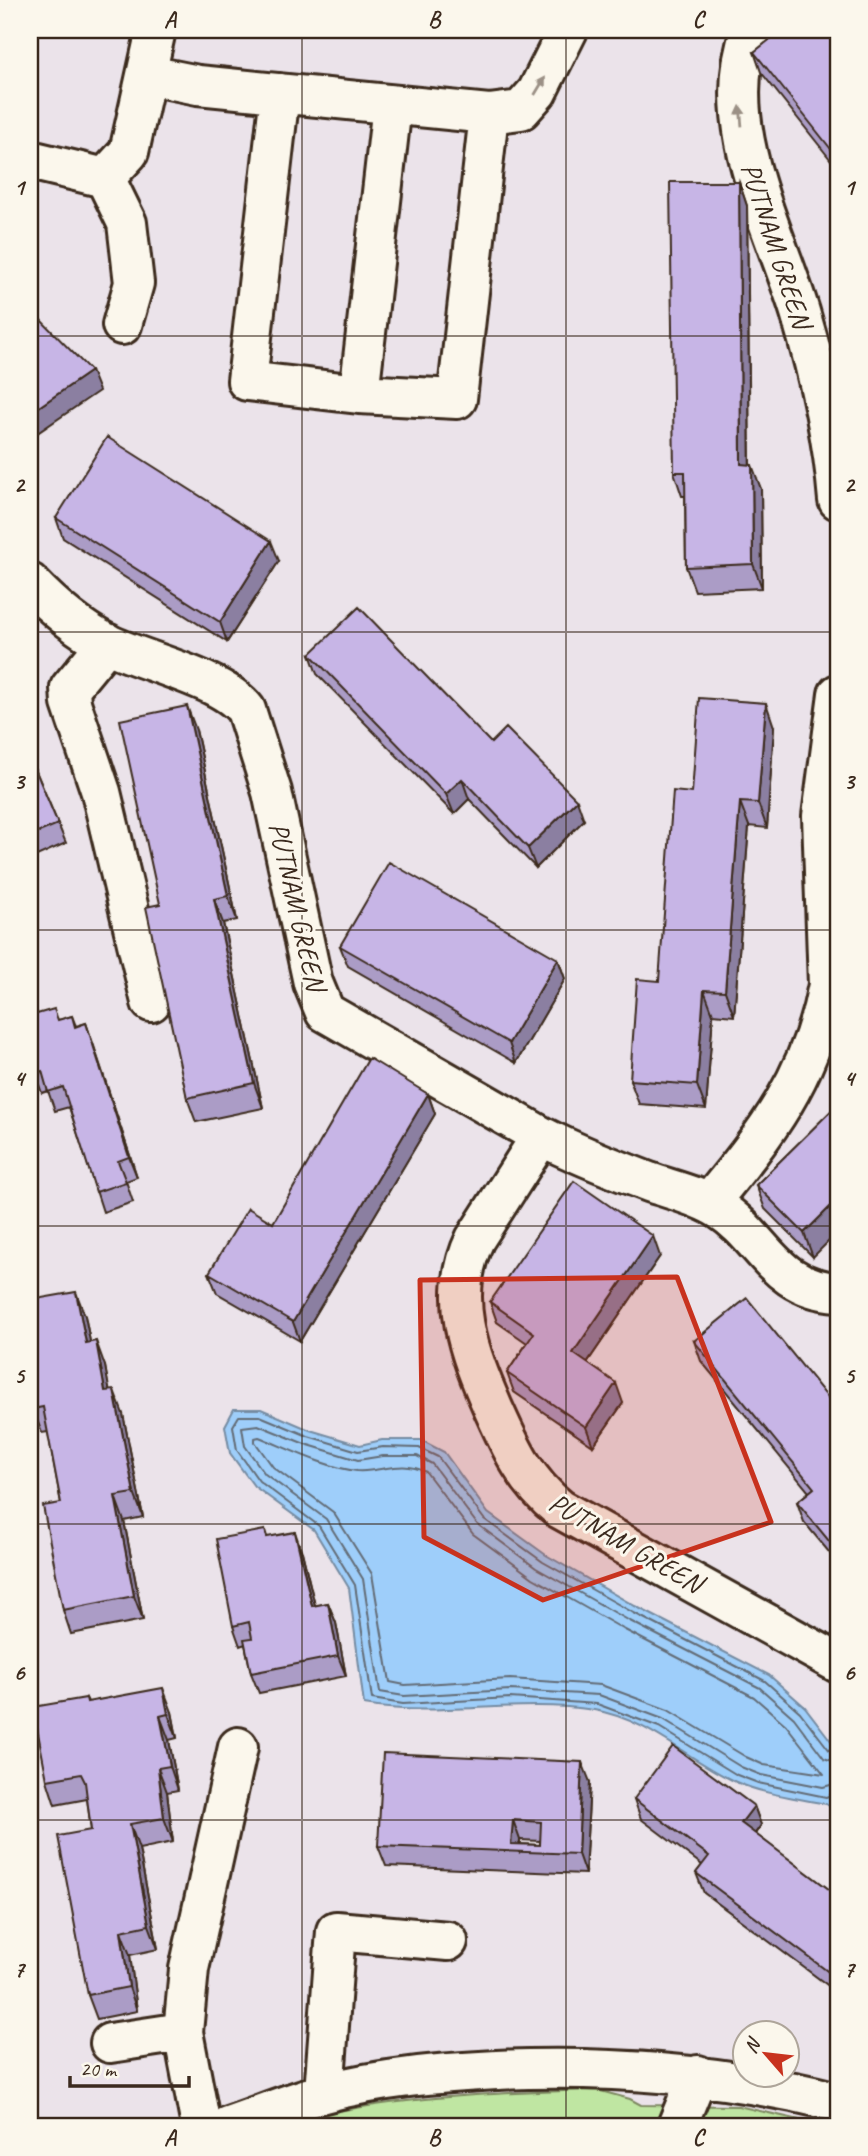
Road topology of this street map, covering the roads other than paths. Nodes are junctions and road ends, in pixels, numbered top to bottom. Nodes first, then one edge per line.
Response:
1 (156, 30) edge
2 (568, 30) edge
3 (751, 30) edge
4 (148, 75) junction
5 (280, 93) junction
6 (392, 104) junction
7 (489, 114) junction
8 (30, 160) edge
9 (105, 178) junction
10 (122, 326) dead end
11 (359, 394) junction
12 (838, 500) edge
13 (30, 583) edge
14 (107, 643) junction
15 (838, 694) edge
16 (151, 1002) dead end
17 (541, 1136) junction
18 (709, 1203) junction
19 (838, 1292) edge
20 (838, 1663) edge
21 (238, 1747) dead end
22 (448, 1941) dead end
23 (183, 2032) junction
24 (110, 2043) dead end
25 (698, 2074) junction
26 (324, 2093) junction
27 (838, 2102) edge
28 (201, 2126) edge
29 (229, 2126) edge
30 (677, 2126) edge

1 - 4 street
7 -> 2 street
12 -> 3 street, PUTNAM GREEN
4 - 5 street
4 - 9 street
5 - 6 street
5 - 11 street
6 - 7 street
6 - 11 street
7 - 11 street
8 - 9 street
9 - 10 street
13 - 14 street, PUTNAM GREEN
14 - 16 street
14 - 17 street, PUTNAM GREEN
15 - 18 street
17 - 18 street, PUTNAM GREEN
17 - 20 street, PUTNAM GREEN
18 - 19 street, PUTNAM GREEN
21 - 23 street
22 - 26 street
23 - 24 street
23 - 28 street
25 - 26 street
25 - 27 street
25 - 30 street
26 - 29 street

